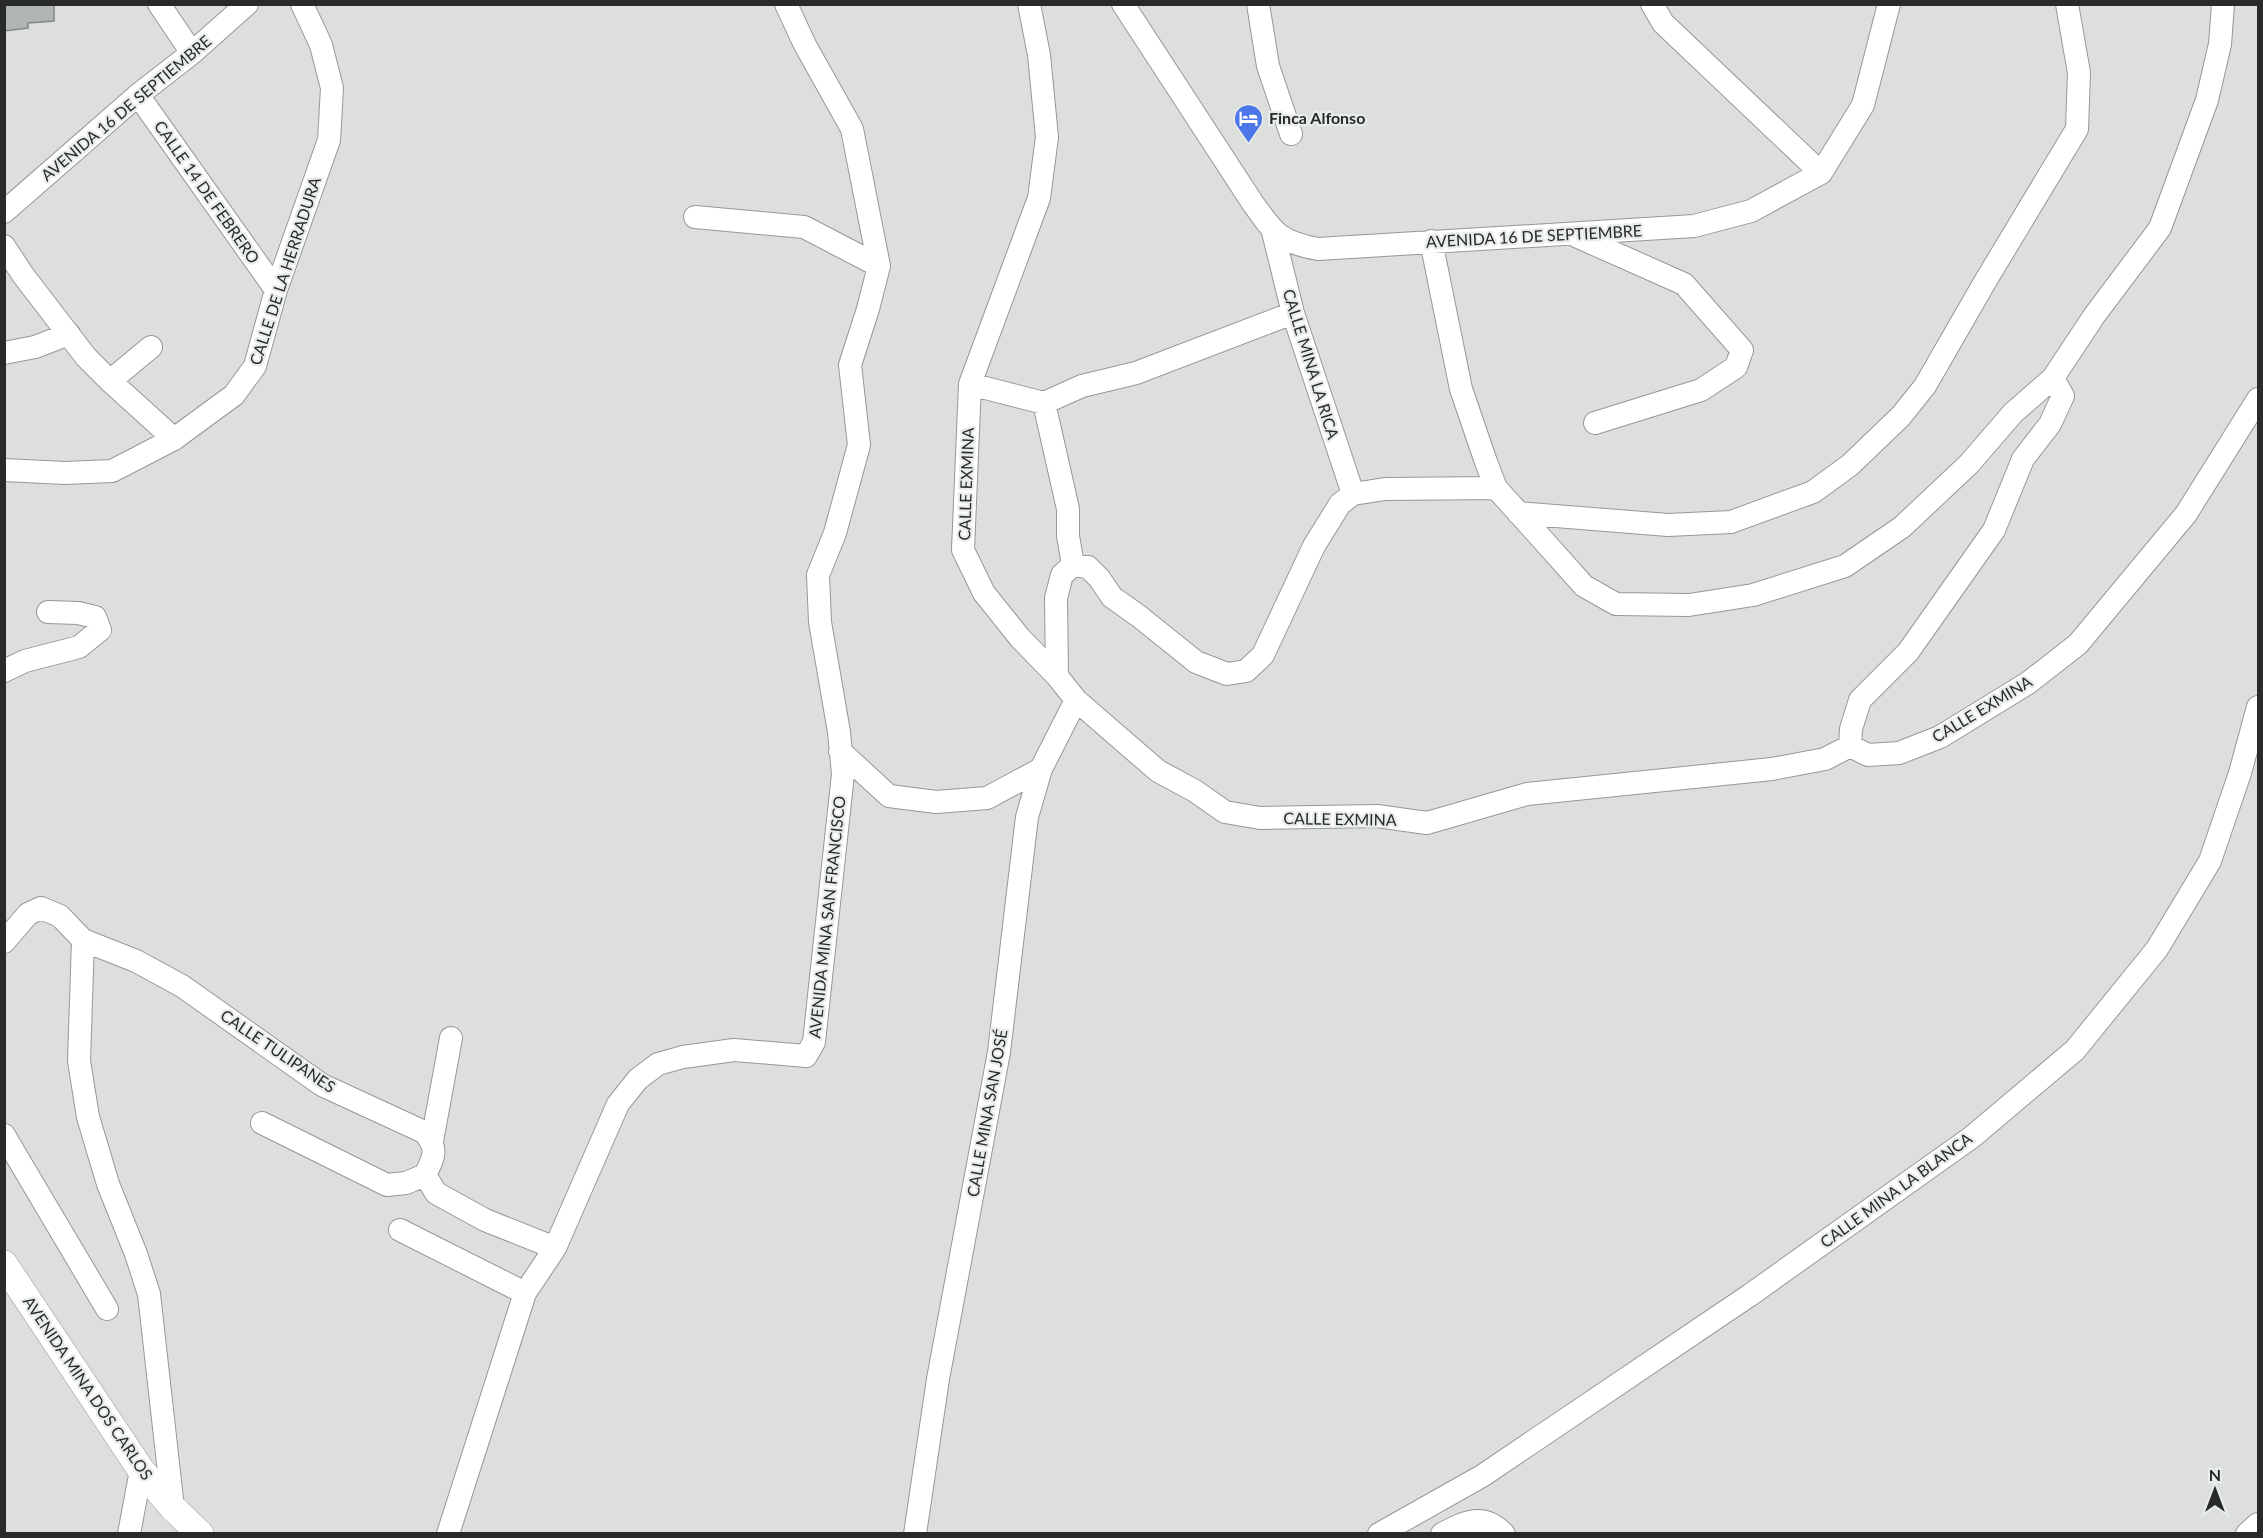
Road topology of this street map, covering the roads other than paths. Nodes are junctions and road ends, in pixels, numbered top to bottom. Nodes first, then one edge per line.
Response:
1 (159, 4) edge
2 (247, 4) edge
3 (302, 4) edge
4 (786, 4) edge
5 (1029, 4) edge
6 (1123, 4) edge
7 (1258, 4) edge
8 (1652, 4) edge
9 (1888, 4) edge
10 (2067, 4) edge
11 (2223, 4) edge
12 (192, 53) junction
13 (138, 95) junction
14 (1291, 134) dead end
15 (1821, 173) junction
16 (4, 212) edge
17 (695, 217) dead end
18 (1273, 232) junction
19 (1572, 233) junction
20 (1431, 241) junction
21 (4, 246) edge
22 (879, 266) junction
23 (276, 290) junction
24 (1293, 313) junction
25 (69, 334) junction
26 (151, 347) dead end
27 (4, 353) edge
28 (2053, 378) junction
29 (110, 381) junction
30 (970, 384) junction
31 (2259, 399) edge
32 (1044, 403) junction
33 (1595, 423) dead end
34 (174, 439) junction
35 (4, 470) edge
36 (1496, 488) junction
37 (1353, 494) junction
38 (1518, 513) junction
39 (1072, 565) junction
40 (48, 612) dead end
41 (4, 671) edge
42 (1057, 676) junction
43 (1076, 700) junction
44 (2259, 707) edge
45 (1850, 746) junction
46 (840, 751) junction
47 (1041, 769) junction
48 (83, 940) junction
49 (4, 942) edge
50 (451, 1038) dead end
51 (262, 1123) dead end
52 (4, 1135) edge
53 (432, 1141) junction
54 (425, 1175) junction
55 (400, 1230) dead end
56 (555, 1248) junction
57 (4, 1264) edge
58 (525, 1293) junction
59 (107, 1309) dead end
60 (141, 1470) junction
61 (173, 1508) junction
62 (2259, 1524) edge
63 (129, 1533) edge
64 (200, 1533) edge
65 (448, 1533) edge
66 (915, 1533) edge
67 (1379, 1533) edge
68 (1442, 1533) edge
69 (1504, 1533) edge
70 (2247, 1533) edge

1 - 12 street
2 - 12 street, AVENIDA 16 DE SEPTIEMBRE
3 - 23 street, CALLE DE LA HERRADURA
4 - 22 street
5 - 30 street, CALLE EXMINA
6 - 18 street
7 - 14 street
8 - 15 street
9 - 15 street
10 - 38 street
11 - 28 street
12 - 13 street, AVENIDA 16 DE SEPTIEMBRE
13 - 16 street, AVENIDA 16 DE SEPTIEMBRE
13 - 23 street, CALLE 14 DE FEBRERO
15 - 19 street, AVENIDA 16 DE SEPTIEMBRE
17 - 22 street
18 - 20 street, AVENIDA 16 DE SEPTIEMBRE
18 - 24 street, CALLE MINA LA RICA
19 - 20 street, AVENIDA 16 DE SEPTIEMBRE
19 - 33 street
20 - 36 street
21 - 25 street
22 - 46 street, AVENIDA MINA SAN FRANCISCO
23 - 34 street, CALLE DE LA HERRADURA
24 - 32 street
24 - 37 street, CALLE MINA LA RICA
25 - 27 street
25 - 29 street
26 - 29 street
28 - 38 street
28 - 45 street
29 - 34 street
30 - 32 street
30 - 42 street, CALLE EXMINA
31 - 45 street, CALLE EXMINA
32 - 39 street
34 - 35 street, CALLE DE LA HERRADURA
36 - 37 street
36 - 38 street
37 - 39 street
39 - 42 street
40 - 41 street
42 - 43 street, CALLE EXMINA
43 - 45 street, CALLE EXMINA
43 - 47 street, CALLE MINA SAN JOSÉ
44 - 67 street, CALLE MINA LA BLANCA
46 - 47 street
46 - 56 street, AVENIDA MINA SAN FRANCISCO
47 - 66 street, CALLE MINA SAN JOSÉ
48 - 49 street
48 - 53 street, CALLE TULIPANES
48 - 61 street
50 - 53 street
51 - 54 street
52 - 59 street
53 - 54 street
54 - 56 street
55 - 58 street
56 - 58 street, AVENIDA MINA SAN FRANCISCO
57 - 60 street, AVENIDA MINA DOS CARLOS
58 - 65 street, AVENIDA MINA SAN FRANCISCO
60 - 61 street, AVENIDA MINA DOS CARLOS
60 - 63 street
61 - 64 street, AVENIDA MINA DOS CARLOS
62 - 70 street
68 - 69 street

